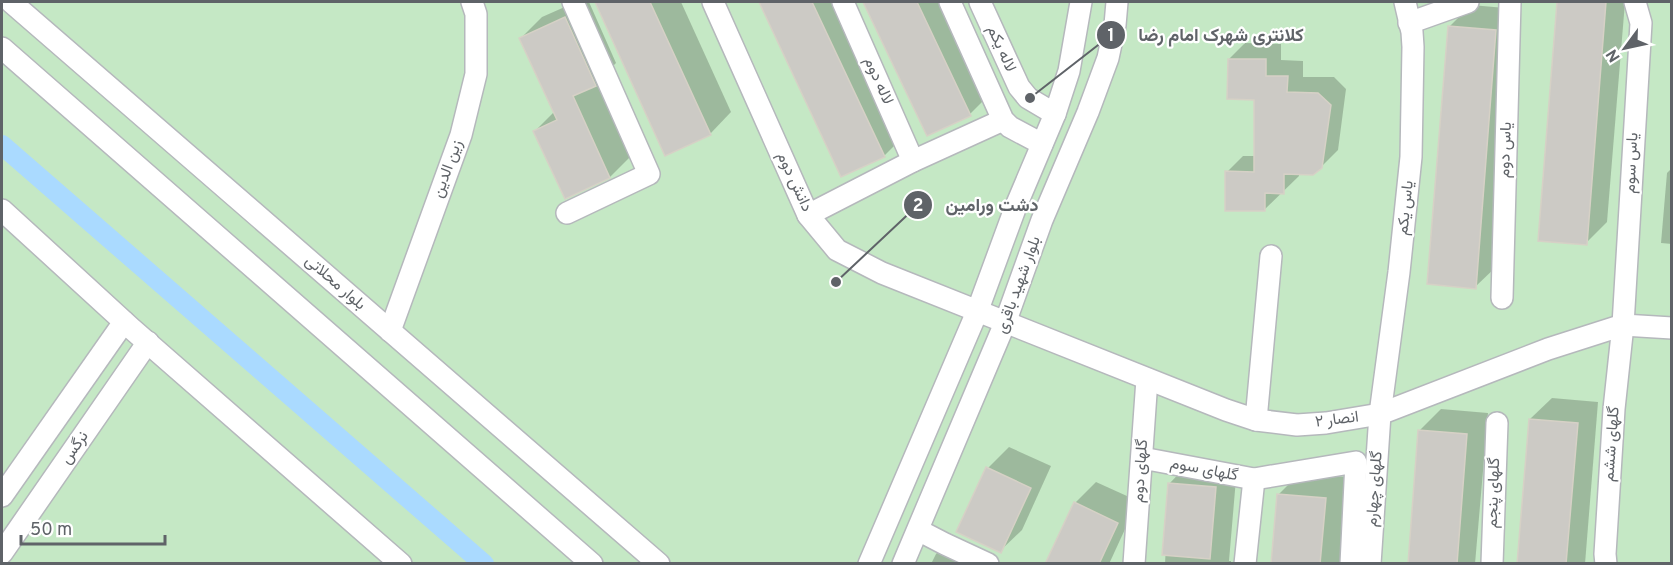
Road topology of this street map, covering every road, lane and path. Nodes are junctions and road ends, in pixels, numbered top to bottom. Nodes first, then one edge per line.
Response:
1 (11, 2) edge
2 (472, 2) edge
3 (573, 2) edge
4 (713, 2) edge
5 (843, 2) edge
6 (950, 2) edge
7 (980, 2) edge
8 (1081, 2) edge
9 (1117, 2) edge
10 (1405, 2) edge
11 (1468, 2) edge
12 (1510, 2) edge
13 (1635, 2) edge
14 (1409, 23) junction
15 (2, 48) edge
16 (1055, 114) junction
17 (1003, 120) junction
18 (1042, 144) junction
19 (913, 161) junction
20 (2, 210) edge
21 (567, 213) dead end
22 (808, 215) junction
23 (1271, 256) dead end
24 (1502, 298) dead end
25 (977, 312) junction
26 (124, 322) junction
27 (1005, 323) junction
28 (1623, 325) junction
29 (1671, 328) edge
30 (390, 331) junction
31 (148, 342) junction
32 (1147, 379) junction
33 (1380, 414) junction
34 (1256, 420) junction
35 (1497, 423) dead end
36 (1142, 458) junction
37 (1254, 479) junction
38 (2, 496) edge
39 (918, 530) junction
40 (2, 553) edge
41 (401, 564) edge
42 (592, 564) edge
43 (659, 564) edge
44 (869, 564) edge
45 (903, 564) edge
46 (988, 564) edge
47 (1134, 564) edge
48 (1245, 564) edge
49 (1351, 564) edge
50 (1370, 564) edge
51 (1492, 564) edge
52 (1606, 564) edge

1 - 30 street, بلوار محلاتی
2 - 30 street, زین الدین
3 - 21 street
4 - 22 street, دانش دوم
5 - 19 street, لاله دوم
6 - 17 street
7 - 16 street, لاله یکم
8 - 16 street, بلوار شهید باقری
9 - 27 street, بلوار شهید باقری
10 - 14 street, یاس یکم
11 - 14 street
12 - 24 street, یاس دوم
13 - 28 street, یاس سوم
14 - 33 street, یاس یکم
15 - 42 street
16 - 18 street, بلوار شهید باقری
17 - 18 street
17 - 19 street
18 - 25 street, بلوار شهید باقری
19 - 22 street
20 - 26 street
22 - 25 street, دانش دوم
23 - 34 street
25 - 27 street, دانش دوم
25 - 44 street, بلوار شهید باقری
26 - 31 street
26 - 38 street, نرگس
27 - 32 street, انصار ۲
27 - 39 street, بلوار شهید باقری
28 - 29 street, انصار ۲
28 - 33 street, انصار ۲
28 - 52 street, گلهای ششم
30 - 43 street, بلوار محلاتی
31 - 40 street, نرگس
31 - 41 street
32 - 34 street, انصار ۲
32 - 36 street, گلهای دوم
33 - 34 street, انصار ۲
33 - 50 street, گلهای چهارم
35 - 51 street, گلهای پنجم
36 - 37 street, گلهای سوم
36 - 47 street, گلهای دوم
37 - 48 street, گلهای سوم
37 - 49 street
39 - 45 street, بلوار شهید باقری
39 - 46 street

